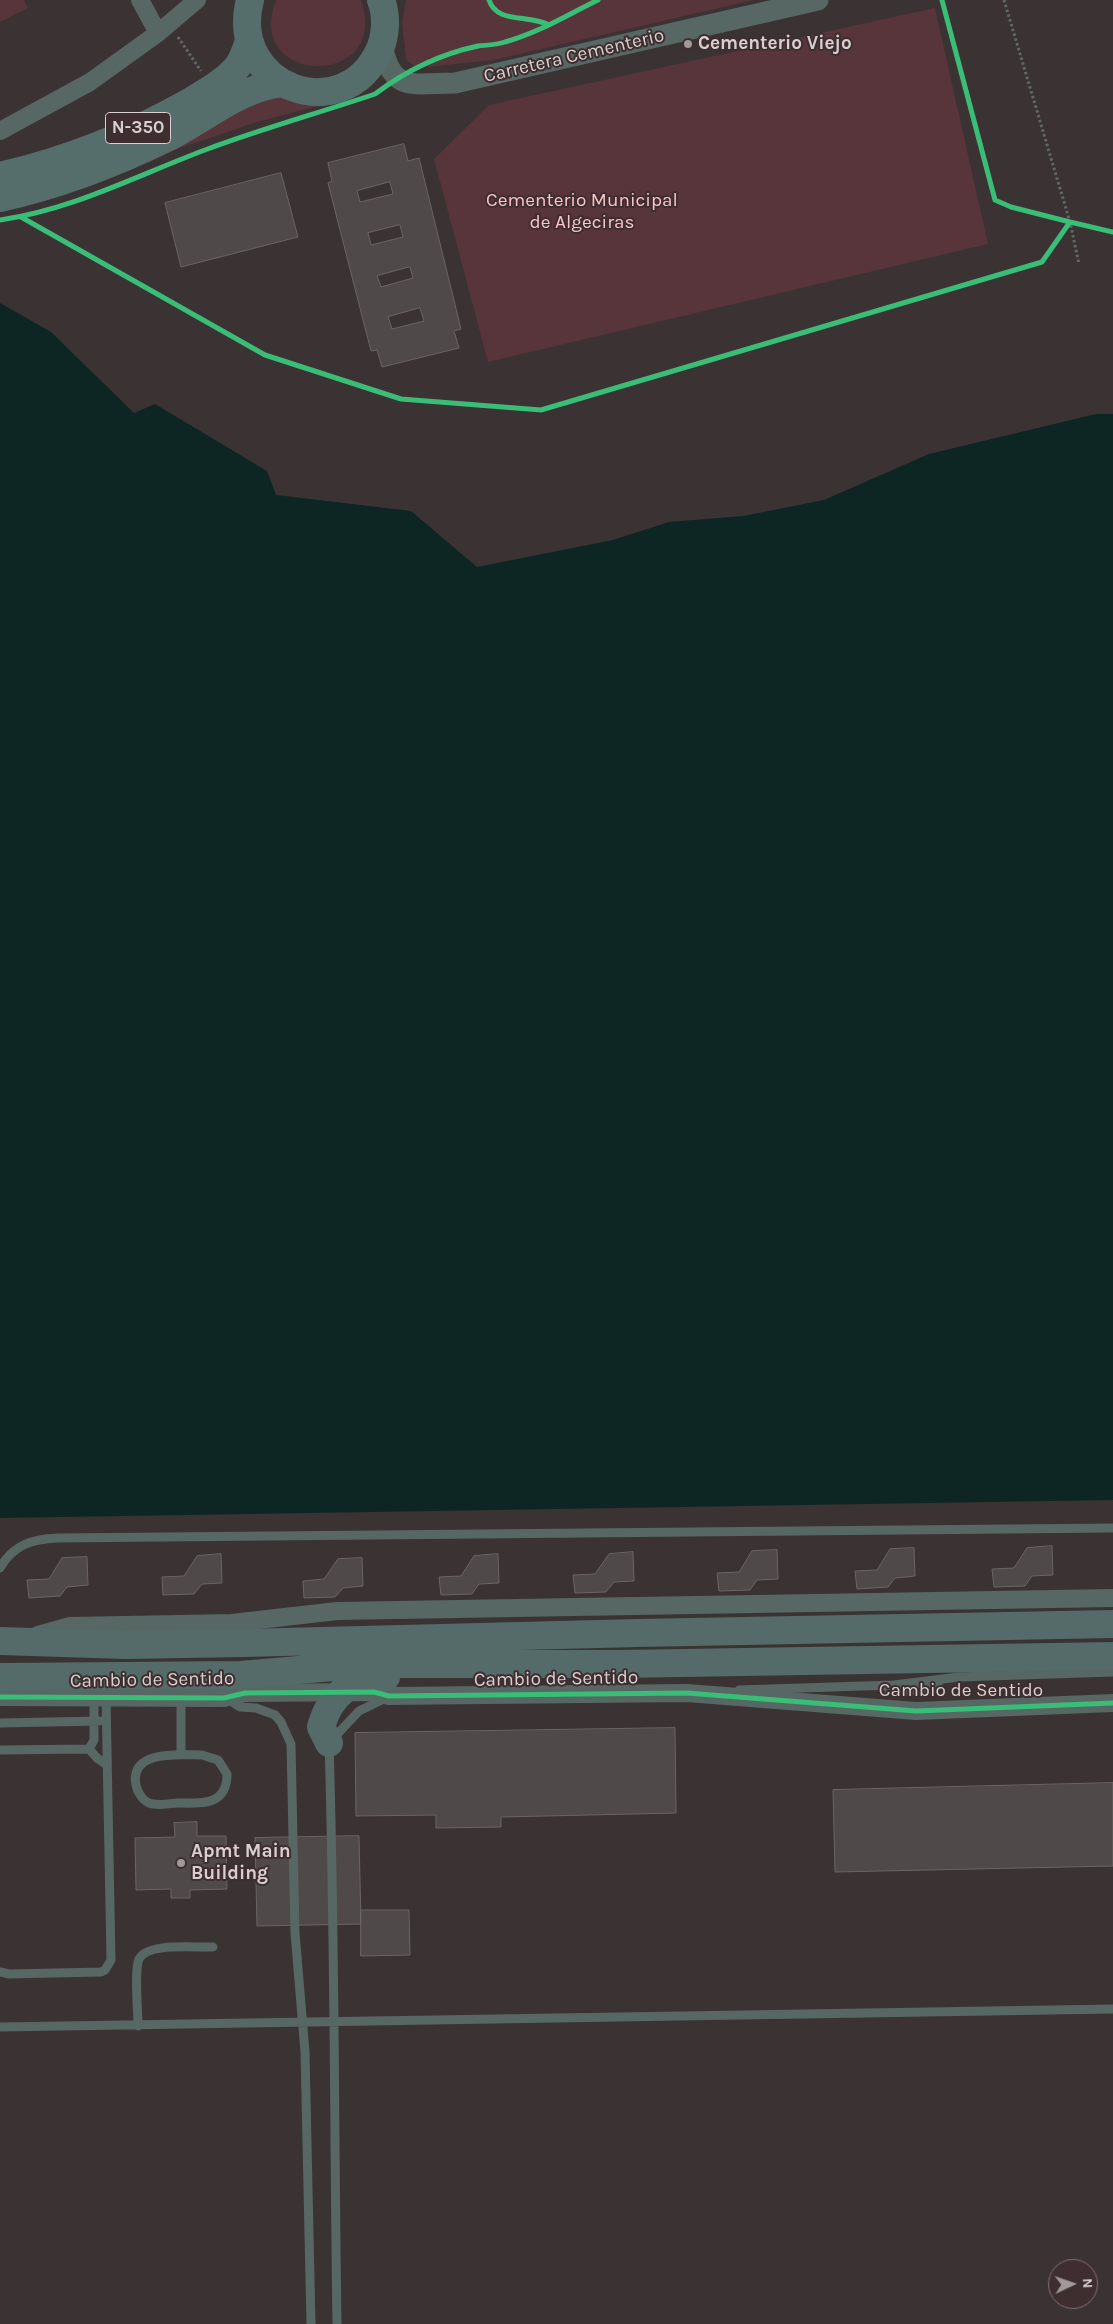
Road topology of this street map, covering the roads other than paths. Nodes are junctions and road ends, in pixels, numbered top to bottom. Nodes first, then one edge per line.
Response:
1 (140, 0) edge
2 (197, 0) edge
3 (250, 0) edge
4 (818, 0) edge
5 (382, 1) edge
6 (163, 29) junction
7 (249, 41) junction
8 (382, 44) junction
9 (281, 83) junction
10 (0, 130) edge
11 (0, 176) edge
12 (0, 198) edge
13 (1113, 1528) edge
14 (0, 1568) edge
15 (1113, 1598) edge
16 (1113, 1624) edge
17 (8, 1641) edge
18 (1113, 1656) edge
19 (544, 1663) junction
20 (1113, 1672) edge
21 (0, 1677) edge
22 (341, 1692) junction
23 (686, 1693) junction
24 (389, 1696) junction
25 (0, 1697) edge
26 (100, 1697) junction
27 (181, 1697) junction
28 (224, 1698) junction
29 (1113, 1703) edge
30 (94, 1721) junction
31 (106, 1721) junction
32 (0, 1723) edge
33 (329, 1744) junction
34 (89, 1749) junction
35 (0, 1750) edge
36 (181, 1755) junction
37 (107, 1764) junction
38 (213, 1947) dead end
39 (0, 1972) edge
40 (1113, 2009) edge
41 (302, 2024) junction
42 (333, 2024) junction
43 (138, 2026) junction
44 (0, 2027) edge
45 (311, 2324) edge
46 (337, 2324) edge

1 - 6 street
2 - 6 street
3 - 7 highway, N-350
4 - 8 street, Carretera Cementerio
5 - 8 highway, N-350
6 - 10 street
7 - 9 highway, N-350
7 - 11 highway, N-350
8 - 9 highway, N-350
9 - 12 highway, N-350
13 - 14 lane
15 - 17 street
16 - 17 main road
18 - 19 main road
19 - 21 main road
19 - 22 main road
20 - 23 lane
22 - 24 street, Cambio de Sentido
22 - 28 street, Cambio de Sentido
22 - 33 main road
23 - 24 street, Cambio de Sentido
23 - 29 street, Cambio de Sentido
24 - 33 lane
25 - 26 street, Cambio de Sentido
26 - 27 street, Cambio de Sentido
26 - 30 lane
26 - 31 lane
27 - 28 street, Cambio de Sentido
27 - 36 lane
28 - 41 lane
30 - 31 lane
30 - 32 lane
30 - 34 lane
31 - 37 lane
33 - 42 lane
34 - 35 lane
34 - 37 lane
36 - 36 lane
37 - 39 lane
38 - 43 lane
40 - 42 lane
41 - 42 lane
41 - 43 lane
41 - 45 lane
42 - 46 lane
43 - 44 lane

